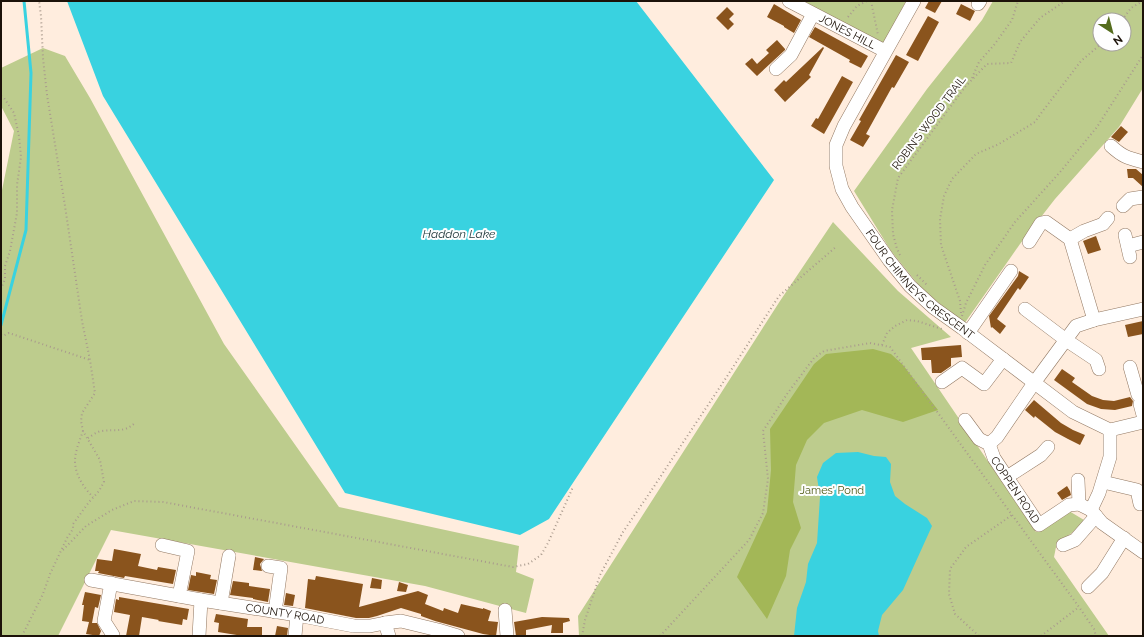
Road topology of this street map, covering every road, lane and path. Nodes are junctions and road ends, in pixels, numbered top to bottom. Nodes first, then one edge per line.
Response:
1 (39, 1) edge
2 (789, 1) edge
3 (867, 1) edge
4 (871, 1) edge
5 (914, 1) edge
6 (1018, 1) edge
7 (1065, 1) edge
8 (1143, 1) edge
9 (1128, 12) edge
10 (813, 14) junction
11 (848, 17) dead end
12 (878, 37) dead end
13 (885, 51) junction
14 (1092, 52) edge
15 (1143, 55) edge
16 (776, 69) dead end
17 (970, 81) junction
18 (1, 96) edge
19 (1111, 146) dead end
20 (1143, 162) edge
21 (1143, 197) edge
22 (1123, 206) dead end
23 (1108, 218) dead end
24 (1070, 239) junction
25 (1029, 242) dead end
26 (1143, 242) edge
27 (837, 246) dead end
28 (1128, 246) dead end
29 (902, 258) dead end
30 (1011, 271) dead end
31 (916, 274) dead end
32 (1, 289) edge
33 (933, 290) dead end
34 (1025, 309) dead end
35 (1143, 309) edge
36 (956, 312) dead end
37 (962, 318) junction
38 (1094, 320) junction
39 (944, 329) dead end
40 (968, 333) junction
41 (2, 336) edge
42 (1066, 340) junction
43 (882, 345) junction
44 (1003, 359) junction
45 (90, 360) junction
46 (1130, 367) dead end
47 (1098, 369) dead end
48 (942, 382) dead end
49 (1034, 383) junction
50 (1140, 405) edge
51 (965, 420) dead end
52 (1143, 422) edge
53 (135, 423) dead end
54 (83, 430) junction
55 (1110, 430) junction
56 (88, 438) junction
57 (989, 444) junction
58 (1048, 447) dead end
59 (1007, 476) junction
60 (1078, 480) dead end
61 (1103, 482) junction
62 (573, 487) dead end
63 (93, 497) junction
64 (1079, 504) junction
65 (1140, 504) dead end
66 (1093, 513) junction
67 (1012, 515) junction
68 (1124, 538) junction
69 (162, 544) dead end
70 (1063, 545) dead end
71 (60, 552) junction
72 (1143, 552) edge
73 (229, 556) dead end
74 (268, 566) dead end
75 (91, 580) dead end
76 (111, 583) junction
77 (1088, 587) dead end
78 (179, 596) junction
79 (201, 600) junction
80 (221, 603) junction
81 (1079, 607) junction
82 (505, 610) dead end
83 (275, 612) junction
84 (297, 615) junction
85 (385, 623) junction
86 (437, 633) edge
87 (22, 636) edge
88 (113, 636) edge
89 (199, 636) edge
90 (295, 636) edge
91 (388, 636) edge
92 (458, 636) edge
93 (507, 636) edge
94 (582, 636) edge
95 (660, 636) edge
96 (979, 636) edge
97 (1041, 636) edge
98 (1096, 636) edge

1 - 45 path
2 - 10 street, JONES HILL
3 - 11 path
4 - 12 path
5 - 13 street, FOUR CHIMNEYS CRESCENT
6 - 17 path
7 - 17 path, ROBIN'S WOOD TRAIL
8 - 9 path
10 - 13 street, JONES HILL
10 - 16 street
13 - 40 street, FOUR CHIMNEYS CRESCENT
14 - 37 path
15 - 37 path
17 - 29 path, ROBIN'S WOOD TRAIL
18 - 32 path
19 - 20 street
21 - 22 street
23 - 24 street
24 - 25 street
24 - 38 street
26 - 28 street
27 - 94 path
30 - 40 street
31 - 33 path
34 - 42 street
35 - 38 street, COPPEN ROAD
36 - 37 path
38 - 42 street, COPPEN ROAD
39 - 43 path
40 - 44 street, FOUR CHIMNEYS CRESCENT
41 - 45 path
42 - 47 street
42 - 49 street, COPPEN ROAD
43 - 67 path
43 - 95 path
44 - 48 street
44 - 49 street, FOUR CHIMNEYS CRESCENT
45 - 54 path
46 - 50 street
49 - 55 street, FOUR CHIMNEYS CRESCENT
49 - 57 street, COPPEN ROAD
51 - 57 street, COPPEN ROAD
52 - 55 street
53 - 56 path
54 - 56 path
54 - 63 path
55 - 61 street
56 - 63 path
57 - 59 street, COPPEN ROAD
58 - 59 street
59 - 64 street, COPPEN ROAD
60 - 64 street
61 - 65 street
61 - 66 street
62 - 71 path
63 - 71 path
64 - 66 street
66 - 68 street
66 - 70 street
67 - 81 path
67 - 96 path
68 - 72 street
68 - 77 street
69 - 78 street
71 - 87 path
73 - 80 street
74 - 83 street
75 - 76 street, COUNTY ROAD
76 - 78 street, COUNTY ROAD
76 - 88 street
78 - 79 street, COUNTY ROAD
79 - 80 street, COUNTY ROAD
79 - 89 street
80 - 83 street, COUNTY ROAD
81 - 97 path
81 - 98 path
82 - 93 street
83 - 84 street, COUNTY ROAD
84 - 85 street, COUNTY ROAD
84 - 90 street
85 - 86 street, COUNTY ROAD
85 - 91 street
86 - 92 street, COUNTY ROAD

